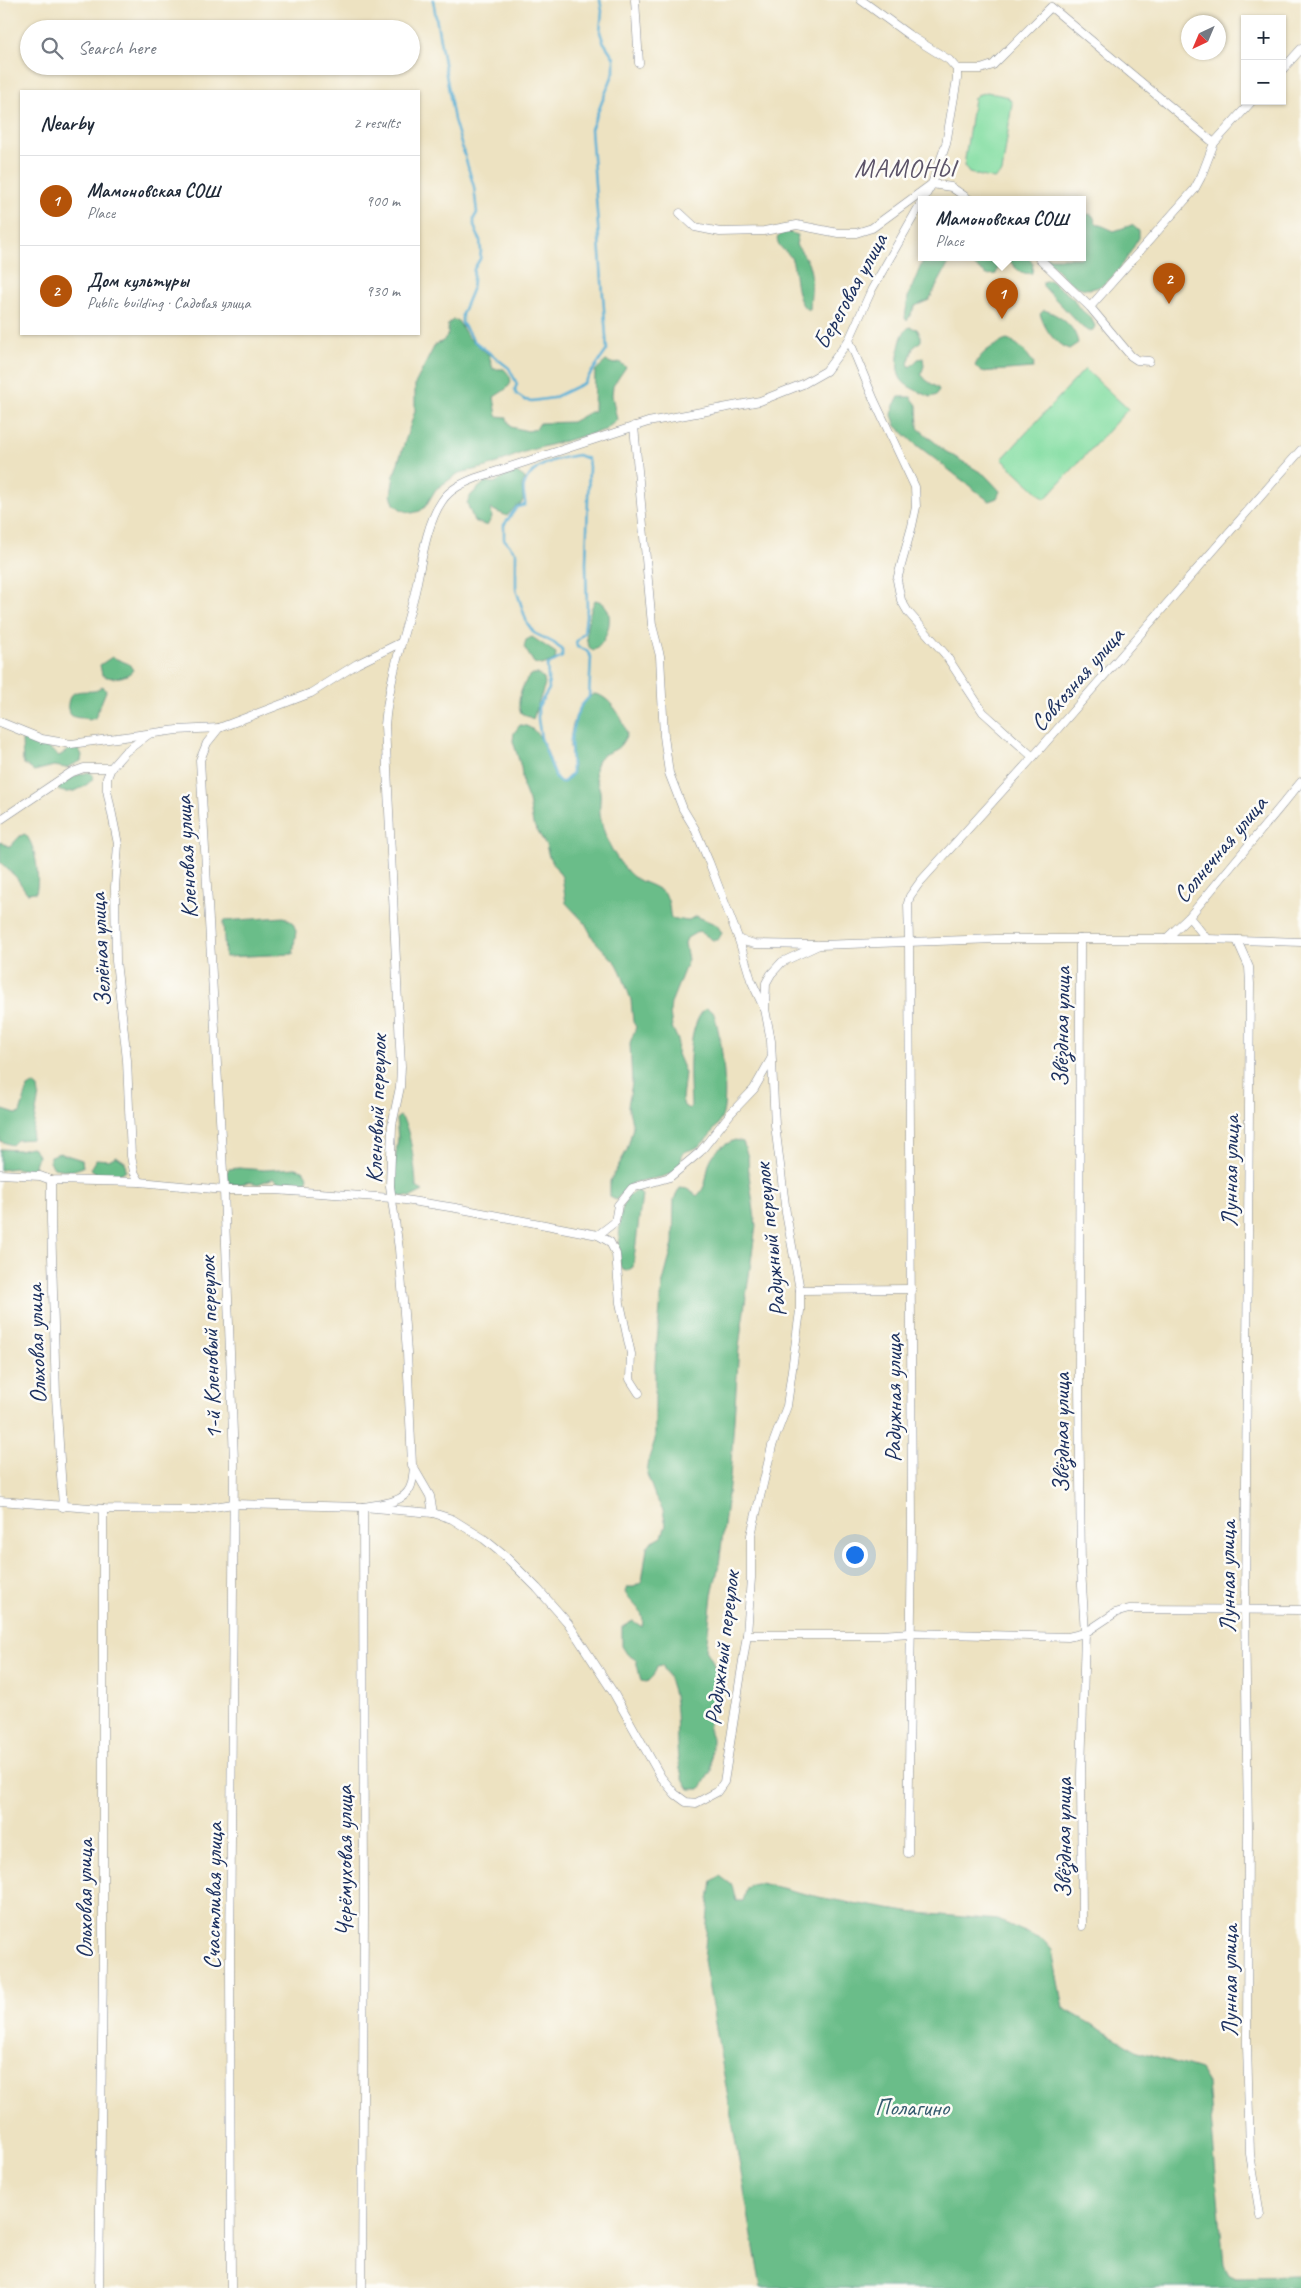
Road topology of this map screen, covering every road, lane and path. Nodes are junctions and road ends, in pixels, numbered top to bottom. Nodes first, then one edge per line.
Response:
1 (635, 0) edge
2 (861, 0) edge
3 (1301, 49) edge
4 (639, 63) dead end
5 (1286, 66) edge
6 (957, 70) junction
7 (1248, 105) edge
8 (1214, 143) junction
9 (932, 184) junction
10 (925, 196) edge
11 (964, 196) edge
12 (918, 208) edge
13 (680, 213) dead end
14 (1042, 261) edge
15 (1090, 308) junction
16 (849, 340) junction
17 (1149, 361) dead end
18 (634, 426) junction
19 (1301, 450) edge
20 (442, 500) joint
21 (400, 643) junction
22 (0, 722) edge
23 (219, 728) junction
24 (149, 734) junction
25 (1033, 757) junction
26 (111, 768) junction
27 (1301, 782) edge
28 (0, 820) edge
29 (1189, 917) junction
30 (1080, 939) junction
31 (1166, 939) junction
32 (1207, 939) junction
33 (739, 940) junction
34 (1237, 940) junction
35 (910, 942) junction
36 (1301, 942) edge
37 (820, 945) junction
38 (765, 1010) junction
39 (772, 1057) junction
40 (0, 1174) edge
41 (52, 1180) junction
42 (140, 1182) junction
43 (224, 1190) junction
44 (392, 1198) junction
45 (598, 1235) junction
46 (911, 1288) junction
47 (800, 1290) junction
48 (639, 1393) dead end
49 (414, 1468) junction
50 (0, 1501) edge
51 (233, 1504) junction
52 (64, 1507) junction
53 (363, 1507) junction
54 (103, 1509) junction
55 (433, 1513) junction
56 (1245, 1609) junction
57 (1301, 1610) edge
58 (910, 1633) junction
59 (1085, 1633) junction
60 (746, 1635) junction
61 (908, 1853) dead end
62 (1082, 1926) dead end
63 (1260, 2215) dead end
64 (99, 2288) edge
65 (231, 2288) edge
66 (362, 2288) edge

1 - 4 street
2 - 6 street
3 - 5 street
6 - 8 street
6 - 9 street, Береговая улица
7 - 8 street
8 - 15 street
9 - 10 street, Береговая улица
9 - 11 street
9 - 13 street
12 - 16 street, Береговая улица
14 - 15 street
15 - 17 street
16 - 18 street, Береговая улица
16 - 25 street
18 - 20 street, Береговая улица
18 - 33 street
19 - 25 street, Совхозная улица
20 - 21 street, Кленовый переулок
21 - 23 street
21 - 44 street, Кленовый переулок
22 - 24 street
23 - 24 street
23 - 43 street, Кленовая улица
24 - 26 street
25 - 35 street, Совхозная улица
26 - 28 street
26 - 42 street, Зелёная улица
27 - 29 street, Солнечная улица
29 - 31 street, Солнечная улица
29 - 32 street
30 - 31 street, Радужный переулок
30 - 35 street, Радужный переулок
30 - 59 street, Звёздная улица
31 - 32 street, Радужный переулок
32 - 34 street, Радужный переулок
33 - 37 street
33 - 38 street
34 - 36 street, Радужный переулок
34 - 56 street, Лунная улица
35 - 37 street, Радужный переулок
35 - 46 street, Радужная улица
37 - 38 street, Радужный переулок
38 - 39 street, Радужный переулок
39 - 45 street
39 - 47 street, Радужный переулок
40 - 41 street
41 - 42 street
41 - 52 street, Ольховая улица
42 - 43 street
43 - 44 street
43 - 51 street, 1-й Кленовый переулок
44 - 45 street
44 - 49 street, Кленовый переулок
45 - 48 street
46 - 47 street
46 - 58 street, Радужная улица
47 - 60 street, Радужный переулок
49 - 53 street
49 - 55 street, Кленовый переулок
50 - 52 street
51 - 53 street
51 - 54 street
51 - 65 street, Счастливая улица
52 - 54 street
53 - 55 street
53 - 66 street, Черёмуховая улица
54 - 64 street, Ольховая улица
55 - 60 street, Радужный переулок
56 - 57 street
56 - 59 street
56 - 63 street, Лунная улица
58 - 59 street
58 - 60 street
58 - 61 street, Радужная улица
59 - 62 street, Звёздная улица

